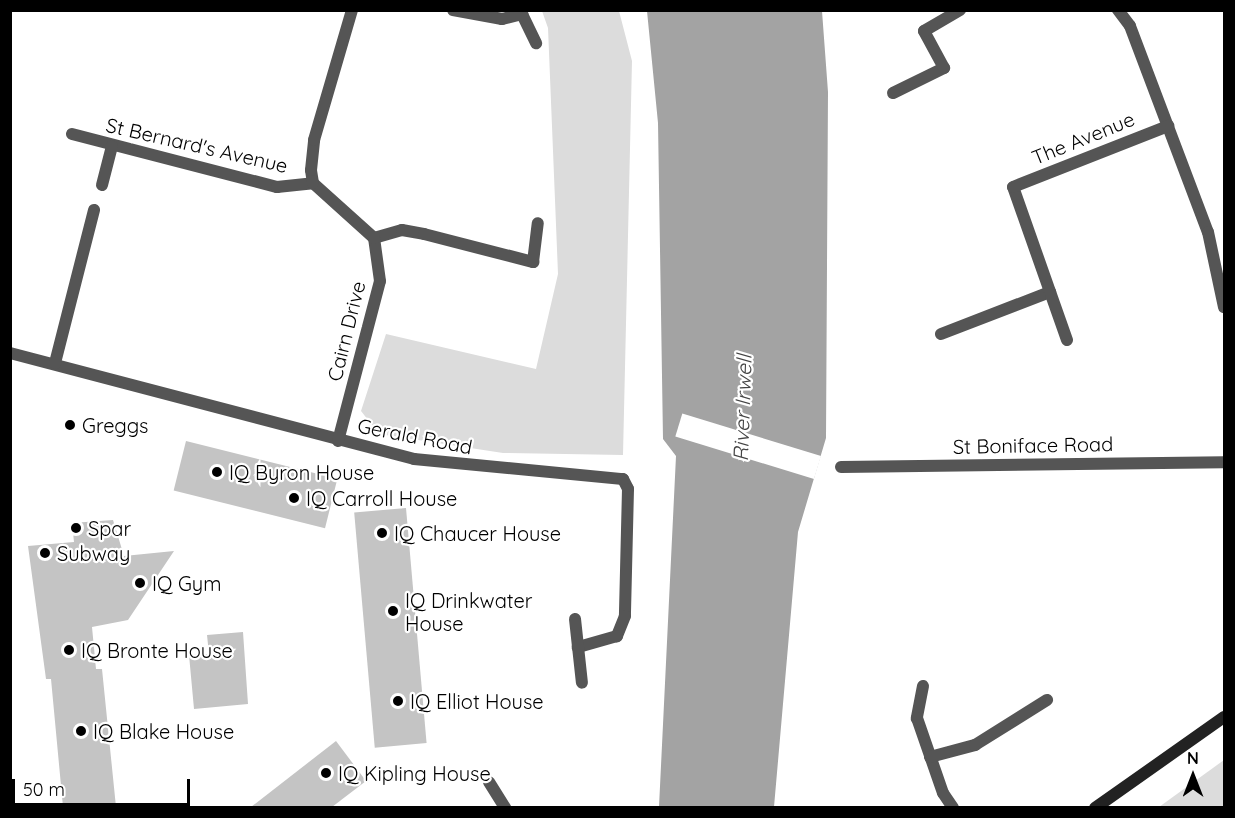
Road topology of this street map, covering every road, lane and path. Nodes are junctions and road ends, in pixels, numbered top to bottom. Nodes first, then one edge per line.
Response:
1 (352, 10) edge
2 (453, 10) edge
3 (960, 10) edge
4 (1118, 10) edge
5 (521, 12) edge
6 (536, 43) dead end
7 (893, 93) dead end
8 (1168, 126) junction
9 (72, 134) dead end
10 (112, 146) junction
11 (313, 183) junction
12 (102, 185) dead end
13 (94, 210) dead end
14 (538, 223) dead end
15 (374, 238) junction
16 (1050, 292) junction
17 (1224, 307) edge
18 (941, 334) dead end
19 (1067, 340) dead end
20 (10, 353) edge
21 (55, 363) junction
22 (338, 441) junction
23 (1224, 462) edge
24 (841, 467) dead end
25 (575, 619) dead end
26 (578, 647) junction
27 (582, 682) dead end
28 (923, 686) dead end
29 (1047, 700) dead end
30 (1224, 717) edge
31 (930, 757) junction
32 (489, 782) dead end
33 (950, 803) edge
34 (505, 807) edge
35 (936, 807) edge
36 (1095, 807) edge

1 - 11 street
2 - 5 street
3 - 7 street
4 - 8 street
5 - 6 street
8 - 16 street, The Avenue
8 - 17 street
9 - 10 street, St Bernard's Avenue
10 - 11 street, St Bernard's Avenue
10 - 12 street
11 - 15 street
13 - 21 street
14 - 15 street
15 - 22 street, Cairn Drive
16 - 18 street
16 - 19 street
20 - 21 street, Gerald Road
21 - 22 street, Gerald Road
22 - 26 street, Gerald Road
23 - 24 street, St Boniface Road
25 - 26 street
26 - 27 street
28 - 31 street
29 - 31 street
30 - 36 main road
31 - 33 street
32 - 34 street
33 - 35 street

